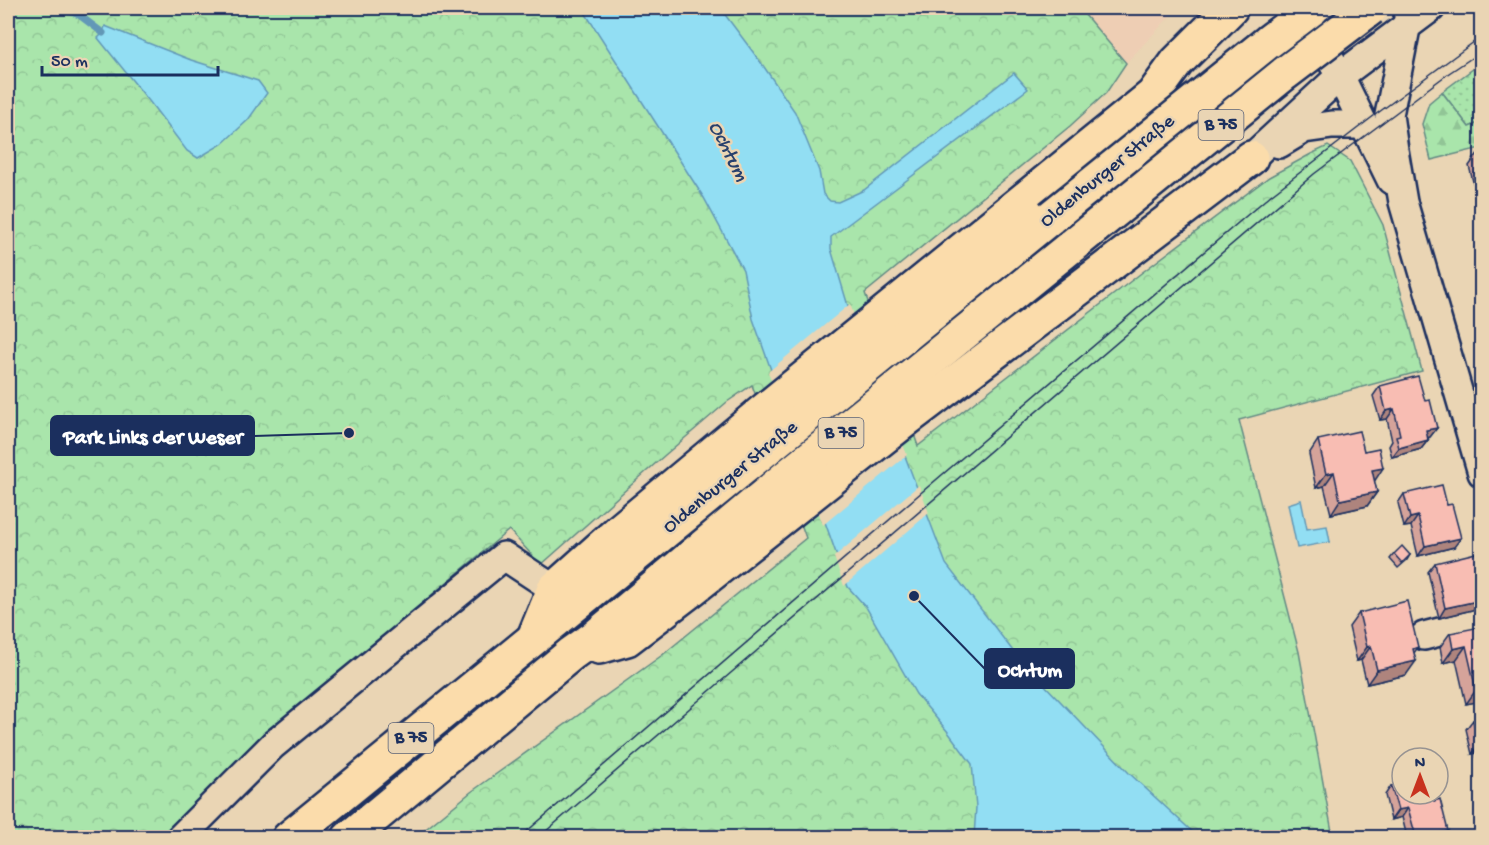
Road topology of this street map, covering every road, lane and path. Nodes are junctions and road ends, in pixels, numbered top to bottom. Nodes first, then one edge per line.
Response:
1 (1231, 8) edge
2 (1302, 8) edge
3 (1313, 8) edge
4 (1371, 8) edge
5 (1431, 8) edge
6 (1408, 17) edge
7 (1340, 76) junction
8 (1364, 125) junction
9 (1251, 158) junction
10 (1403, 202) junction
11 (1480, 464) edge
12 (790, 493) junction
13 (554, 589) junction
14 (1482, 621) edge
15 (1424, 636) dead end
16 (533, 639) junction
17 (185, 836) edge
18 (289, 837) edge
19 (350, 837) edge

1 - 13 highway
2 - 7 street
3 - 16 highway, Oldenburger Straße / B 75, bridge
4 - 12 highway, Oldenburger Straße / B 75, bridge
5 - 6 street
6 - 7 street
6 - 10 street
7 - 8 street
7 - 9 street
8 - 9 street
8 - 10 street
9 - 12 highway
10 - 11 street
12 - 19 highway, Oldenburger Straße / B 75
13 - 16 highway
13 - 17 street
14 - 15 street
16 - 18 highway, Oldenburger Straße / B 75

